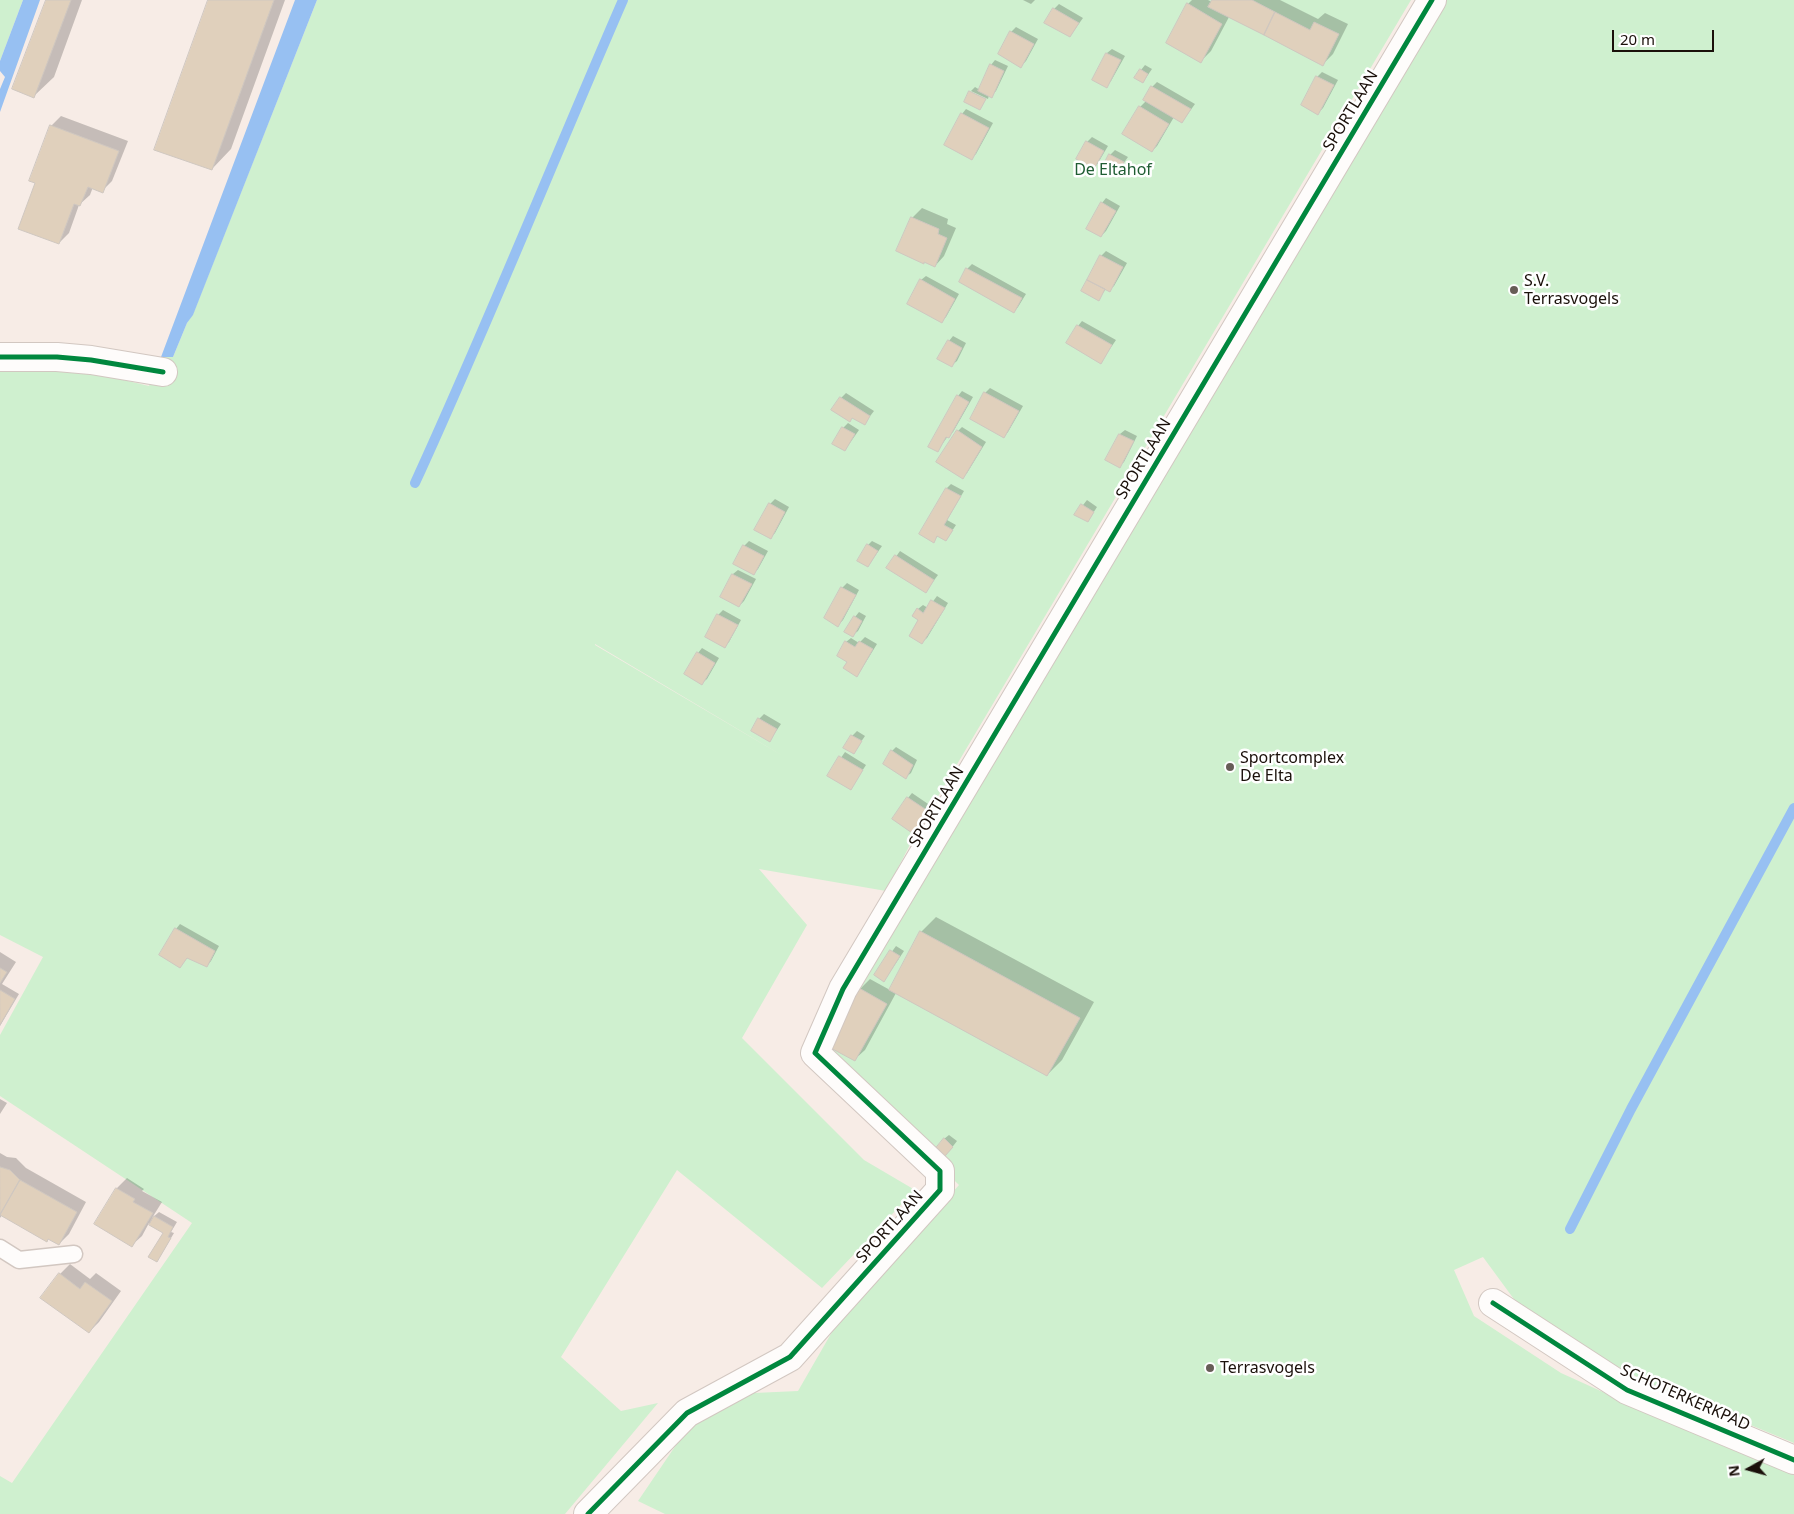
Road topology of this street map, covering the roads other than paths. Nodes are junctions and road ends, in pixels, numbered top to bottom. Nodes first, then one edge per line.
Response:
1 (1432, 0) edge
2 (0, 357) edge
3 (163, 372) dead end
4 (0, 1248) edge
5 (74, 1254) dead end
6 (1493, 1303) dead end
7 (1794, 1460) edge
8 (588, 1514) edge

1 - 8 street, SPORTLAAN
2 - 3 street
4 - 5 lane
6 - 7 street, SCHOTERKERKPAD

